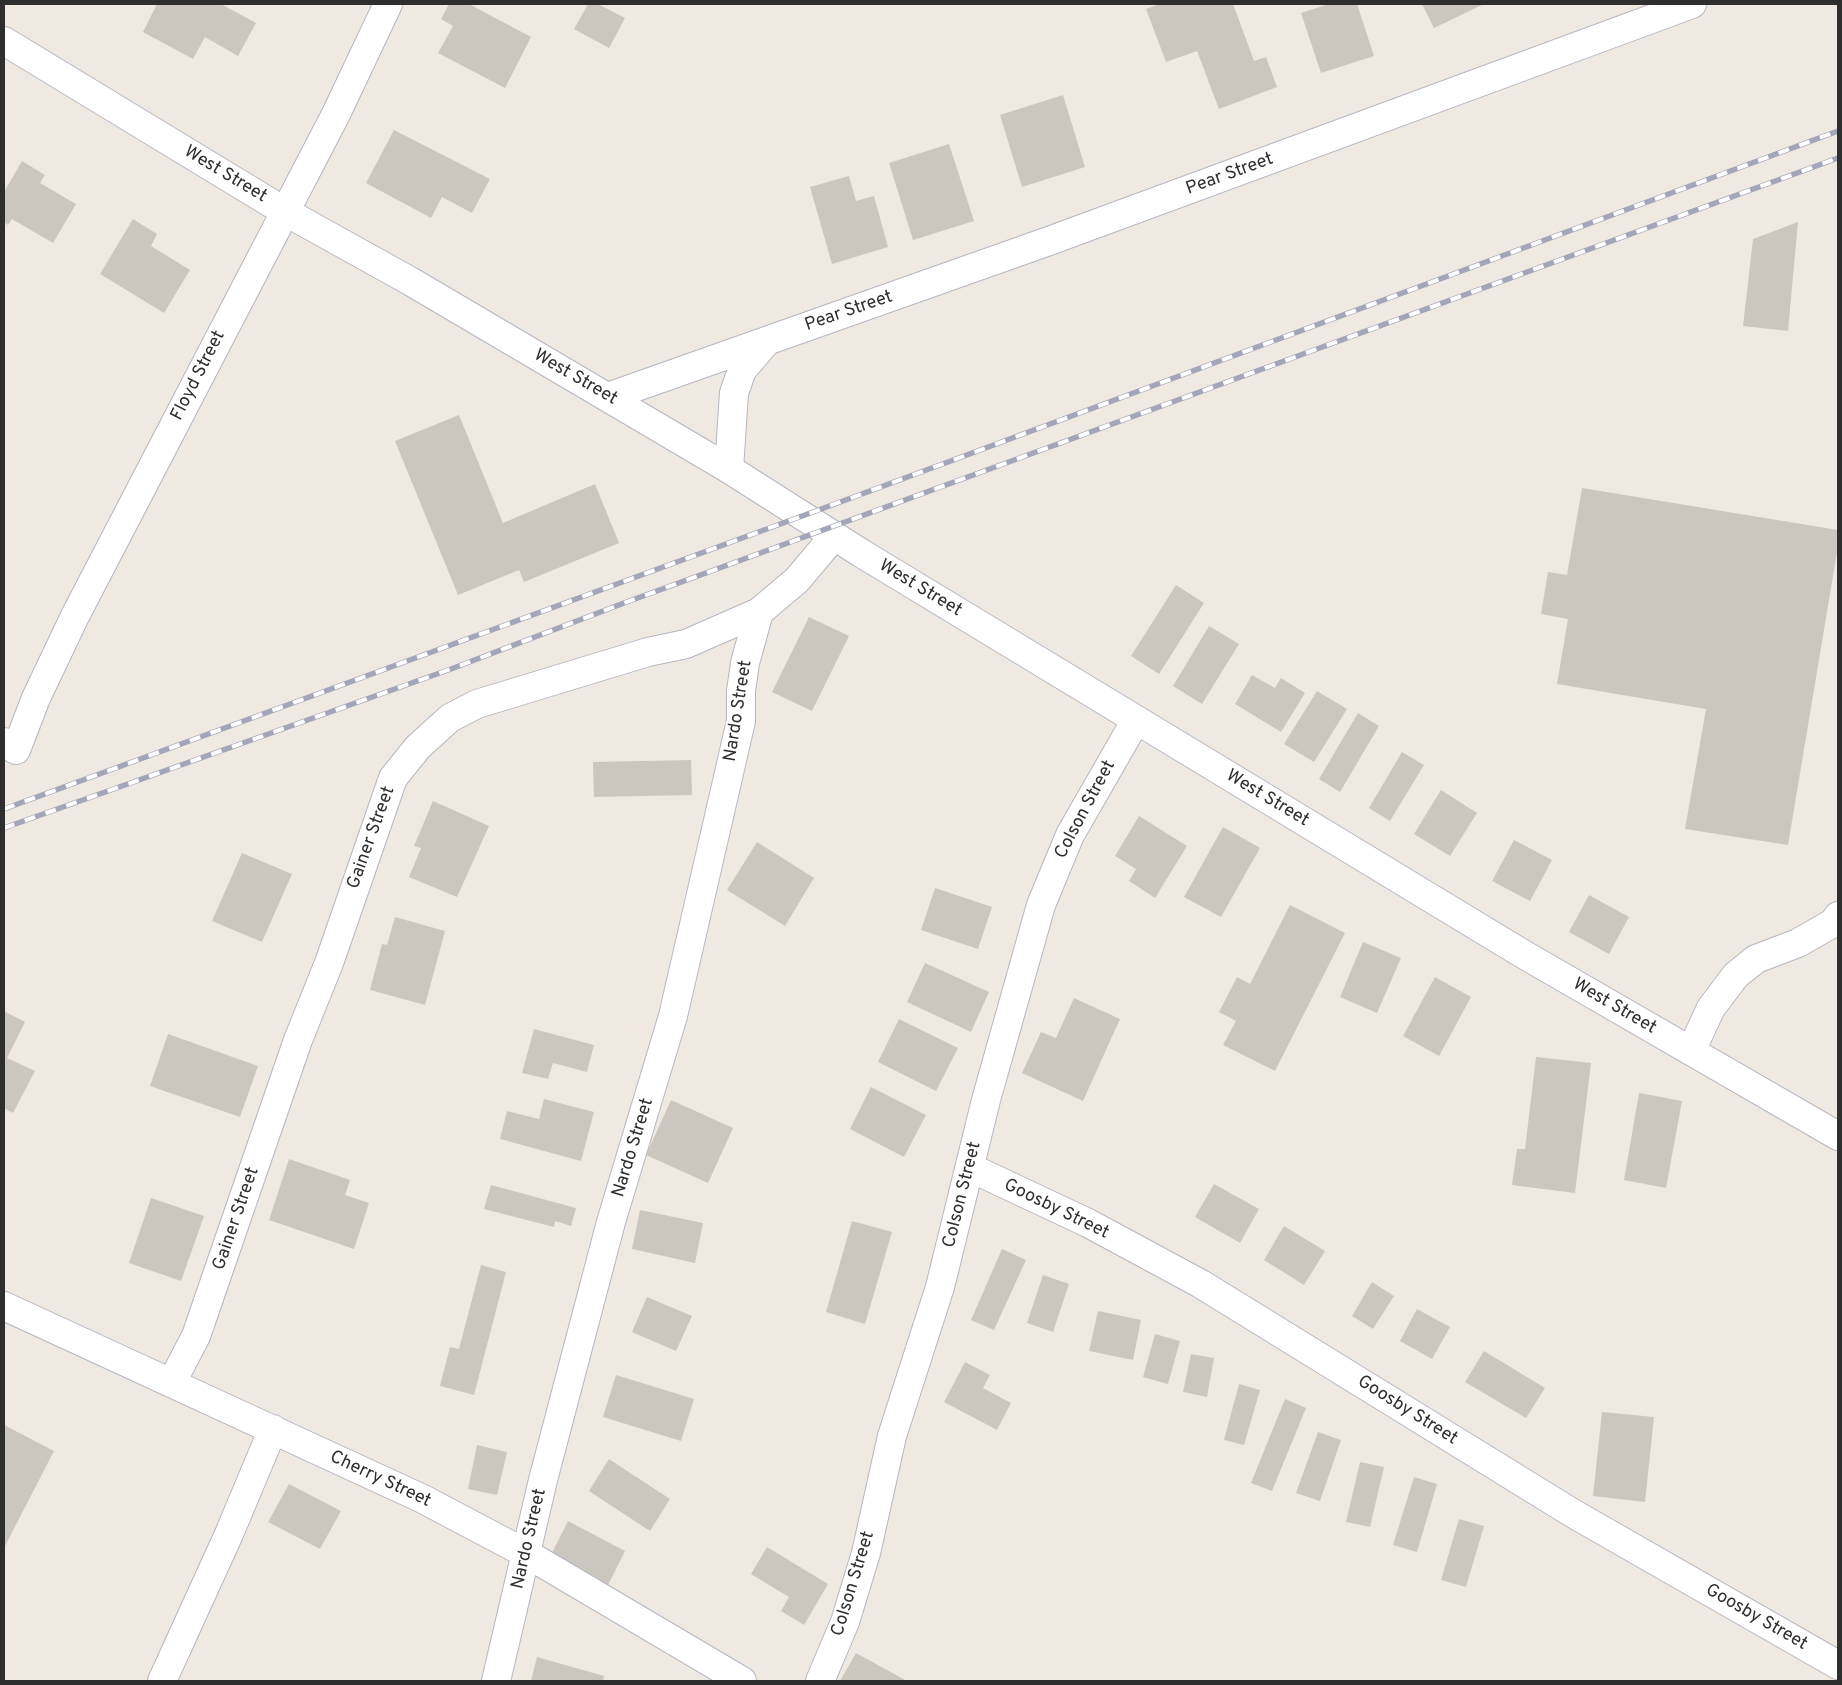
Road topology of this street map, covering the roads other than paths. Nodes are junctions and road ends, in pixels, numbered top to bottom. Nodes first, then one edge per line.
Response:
1 (388, 4) edge
2 (1692, 4) edge
3 (4, 41) edge
4 (284, 211) junction
5 (767, 341) junction
6 (608, 397) junction
7 (729, 469) junction
8 (834, 536) junction
9 (759, 612) junction
10 (1136, 720) junction
11 (10, 746) edge
12 (1838, 916) edge
13 (1691, 1051) junction
14 (1838, 1136) edge
15 (970, 1168) junction
16 (4, 1306) edge
17 (172, 1382) junction
18 (273, 1429) junction
19 (527, 1554) junction
20 (1838, 1665) edge
21 (162, 1681) edge
22 (496, 1681) edge
23 (742, 1681) edge
24 (820, 1681) edge

1 - 4 street, Floyd Street
2 - 5 street, Pear Street
3 - 4 street, West Street
4 - 6 street, West Street
4 - 11 street, Floyd Street
5 - 6 street, Pear Street
5 - 7 street, Pear Street
6 - 7 street, West Street
7 - 8 street, West Street
8 - 9 street, Gainer Street
8 - 10 street, West Street
9 - 17 street, Gainer Street
9 - 19 street, Nardo Street
10 - 13 street, West Street
10 - 15 street, Colson Street
12 - 13 street
13 - 14 street, West Street
15 - 20 street, Goosby Street
15 - 24 street, Colson Street
16 - 17 street, Cherry Street
17 - 18 street, Cherry Street
18 - 19 street, Cherry Street
18 - 21 street
19 - 22 street, Nardo Street
19 - 23 street, Cherry Street

